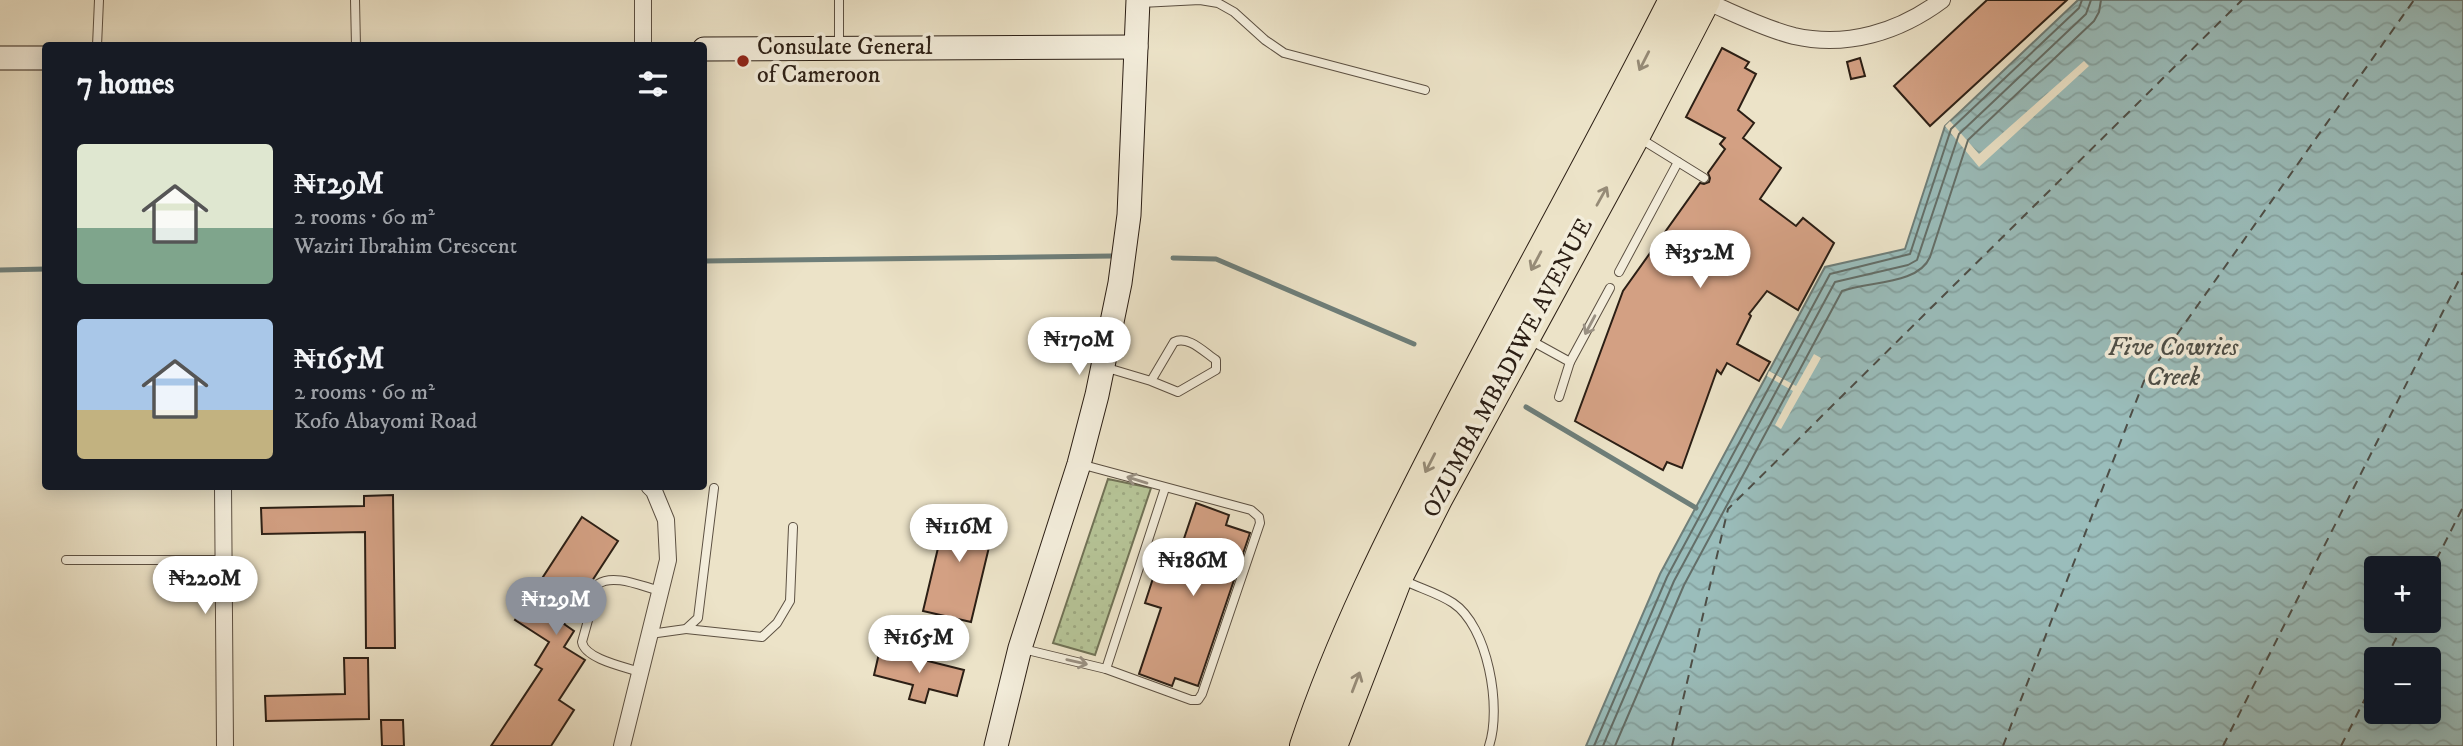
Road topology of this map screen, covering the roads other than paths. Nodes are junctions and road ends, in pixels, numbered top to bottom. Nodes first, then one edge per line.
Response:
1 (99, 0) edge
2 (355, 0) edge
3 (643, 0) edge
4 (839, 0) edge
5 (1674, 0) edge
6 (1704, 0) edge
7 (1942, 0) edge
8 (1138, 2) edge
9 (97, 42) edge
10 (356, 42) edge
11 (643, 42) edge
12 (839, 47) junction
13 (1136, 47) junction
14 (707, 49) edge
15 (0, 58) edge
16 (42, 58) edge
17 (1425, 90) dead end
18 (1635, 135) junction
19 (1678, 162) junction
20 (1704, 178) dead end
21 (1619, 272) dead end
22 (1610, 288) dead end
23 (1525, 337) junction
24 (1570, 362) junction
25 (1104, 367) junction
26 (1150, 381) junction
27 (1559, 397) dead end
28 (1079, 464) junction
29 (714, 488) dead end
30 (1165, 488) junction
31 (223, 490) edge
32 (653, 490) edge
33 (793, 527) dead end
34 (66, 560) dead end
35 (223, 560) junction
36 (1397, 578) junction
37 (661, 591) junction
38 (686, 629) junction
39 (650, 634) junction
40 (1020, 648) junction
41 (1106, 668) junction
42 (640, 673) junction
43 (225, 746) edge
44 (622, 746) edge
45 (996, 746) edge
46 (1305, 746) edge
47 (1332, 746) edge
48 (1489, 746) edge

1 - 9 lane
2 - 10 lane
3 - 11 street
4 - 12 lane
5 -> 46 highway, OZUMBA MBADIWE AVENUE
6 - 7 street
6 - 18 highway, OZUMBA MBADIWE AVENUE
8 - 13 street
8 - 17 lane
12 - 13 street
12 - 14 street
13 - 25 street
15 - 16 street
18 - 19 lane
23 -> 18 highway, OZUMBA MBADIWE AVENUE
19 - 20 lane
19 - 21 lane
22 -> 24 lane
23 - 24 lane
23 - 36 highway, OZUMBA MBADIWE AVENUE
24 - 27 lane
25 - 26 lane
25 - 28 street
26 - 26 lane
30 -> 28 lane
28 - 40 street
29 - 38 lane
30 - 41 lane
30 - 41 lane
31 - 35 street
32 - 37 street
33 - 38 lane
34 - 35 lane
35 - 43 street
47 -> 36 highway, OZUMBA MBADIWE AVENUE
36 - 48 lane
37 - 39 street
37 - 42 lane
38 - 39 lane
39 - 42 street
40 -> 41 lane
40 - 45 street
42 - 44 street

